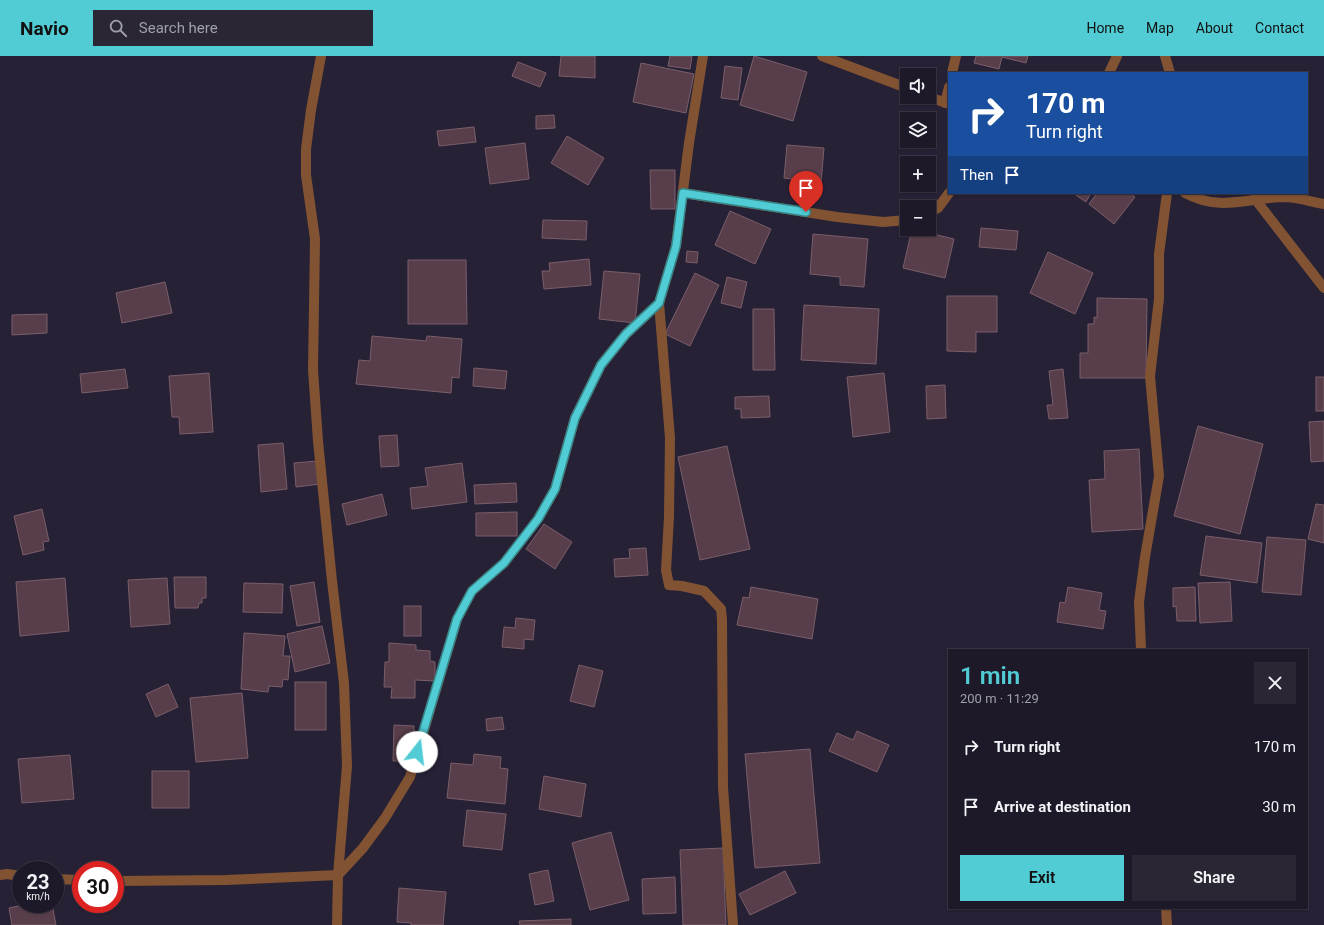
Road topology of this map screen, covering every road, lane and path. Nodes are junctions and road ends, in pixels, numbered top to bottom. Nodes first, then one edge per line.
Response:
1 (321, 56) edge
2 (703, 56) edge
3 (822, 56) edge
4 (956, 56) edge
5 (1117, 56) edge
6 (1164, 56) edge
7 (952, 72) edge
8 (1109, 72) edge
9 (1170, 72) edge
10 (900, 85) edge
11 (936, 100) edge
12 (947, 104) edge
13 (683, 193) junction
14 (948, 194) edge
15 (1167, 194) edge
16 (1187, 194) edge
17 (1255, 199) junction
18 (1324, 204) edge
19 (936, 209) edge
20 (900, 221) edge
21 (1324, 288) edge
22 (659, 303) junction
23 (1141, 649) edge
24 (12, 875) edge
25 (338, 875) junction
26 (0, 876) edge
27 (124, 880) edge
28 (1166, 909) edge
29 (337, 925) edge
30 (733, 925) edge
31 (1167, 925) edge

1 - 25 street
2 - 13 street
3 - 10 street
4 - 7 street
5 - 8 street
6 - 9 street
11 - 12 street
13 - 20 street
13 - 22 street
14 - 19 street
15 - 23 street
16 - 17 street
17 - 18 street
17 - 21 street
22 - 25 street
22 - 30 street
24 - 26 street
25 - 27 street
25 - 29 street
28 - 31 street

